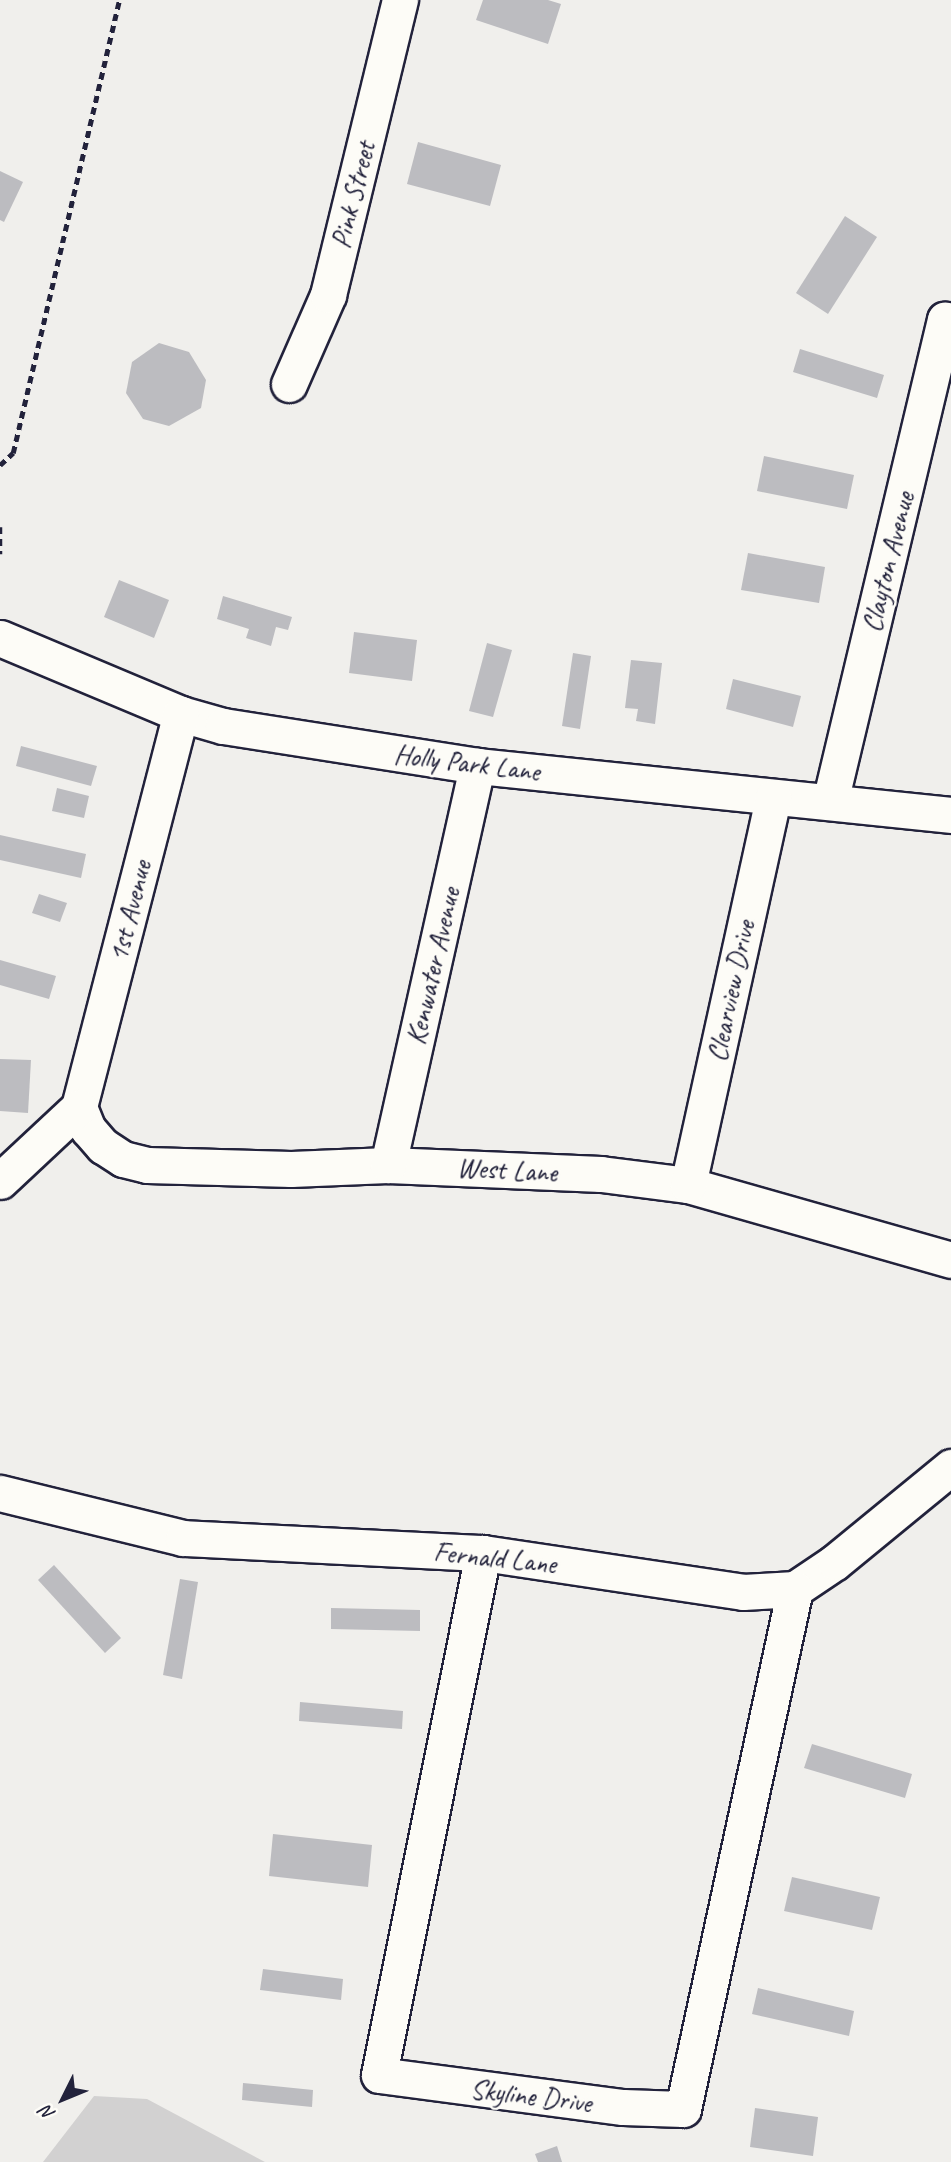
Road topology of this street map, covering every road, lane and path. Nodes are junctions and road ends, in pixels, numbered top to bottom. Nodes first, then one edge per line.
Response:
1 (119, 0) edge
2 (400, 0) edge
3 (948, 321) edge
4 (289, 384) dead end
5 (0, 464) edge
6 (0, 527) edge
7 (0, 554) edge
8 (0, 638) edge
9 (181, 714) junction
10 (477, 766) junction
11 (773, 797) junction
12 (830, 802) junction
13 (951, 815) edge
14 (79, 1107) junction
15 (388, 1165) junction
16 (0, 1181) edge
17 (688, 1185) junction
18 (951, 1260) edge
19 (951, 1467) edge
20 (0, 1493) edge
21 (483, 1553) junction
22 (795, 1589) junction

1 - 5 path
2 - 4 street, Pink Street
3 - 12 street, Clayton Avenue
6 - 7 path
8 - 9 street, Holly Park Lane
9 - 10 street, Holly Park Lane
9 - 14 street, 1st Avenue
10 - 11 street, Holly Park Lane
10 - 15 street, Kenwater Avenue
11 - 12 street, Holly Park Lane
11 - 17 street, Clearview Drive
12 - 13 street, Holly Park Lane
14 - 15 street, West Lane
14 - 16 street
15 - 17 street, West Lane
17 - 18 street, West Lane
19 - 22 street
20 - 21 street, Fernald Lane
21 - 22 street, Fernald Lane
21 - 22 street, Skyline Drive

